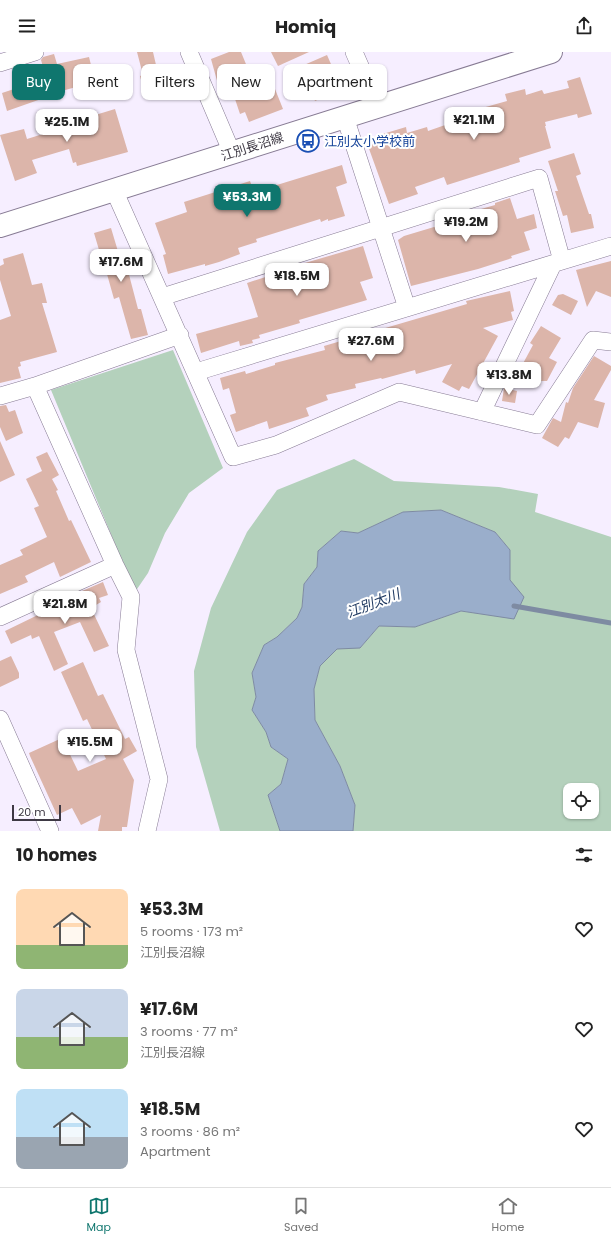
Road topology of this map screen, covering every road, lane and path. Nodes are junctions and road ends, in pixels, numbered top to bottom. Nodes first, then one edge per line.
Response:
1 (189, 52) edge
2 (354, 52) edge
3 (551, 52) edge
4 (25, 53) edge
5 (0, 63) edge
6 (378, 106) junction
7 (346, 117) junction
8 (232, 153) junction
9 (114, 190) junction
10 (0, 226) edge
11 (381, 228) junction
12 (611, 246) edge
13 (558, 262) junction
14 (162, 297) junction
15 (407, 308) junction
16 (180, 335) junction
17 (611, 342) edge
18 (196, 372) junction
19 (35, 386) junction
20 (0, 396) edge
21 (482, 412) junction
22 (115, 565) junction
23 (0, 616) edge
24 (1, 724) edge
25 (50, 831) edge
26 (147, 831) edge

1 - 8 street
2 - 6 street
3 - 6 main road, 江別長沼線
4 - 5 street
6 - 7 main road, 江別長沼線
7 - 8 main road, 江別長沼線
7 - 11 street
8 - 9 main road, 江別長沼線
9 - 10 main road, 江別長沼線
9 - 14 street
11 - 13 street
11 - 14 street
11 - 15 street
12 - 13 street
13 - 15 street
13 - 21 street
14 - 16 street
15 - 18 street
16 - 18 street
16 - 19 street
17 - 21 street
18 - 21 street
19 - 20 street
19 - 22 street
22 - 23 street
22 - 26 street
24 - 25 street

